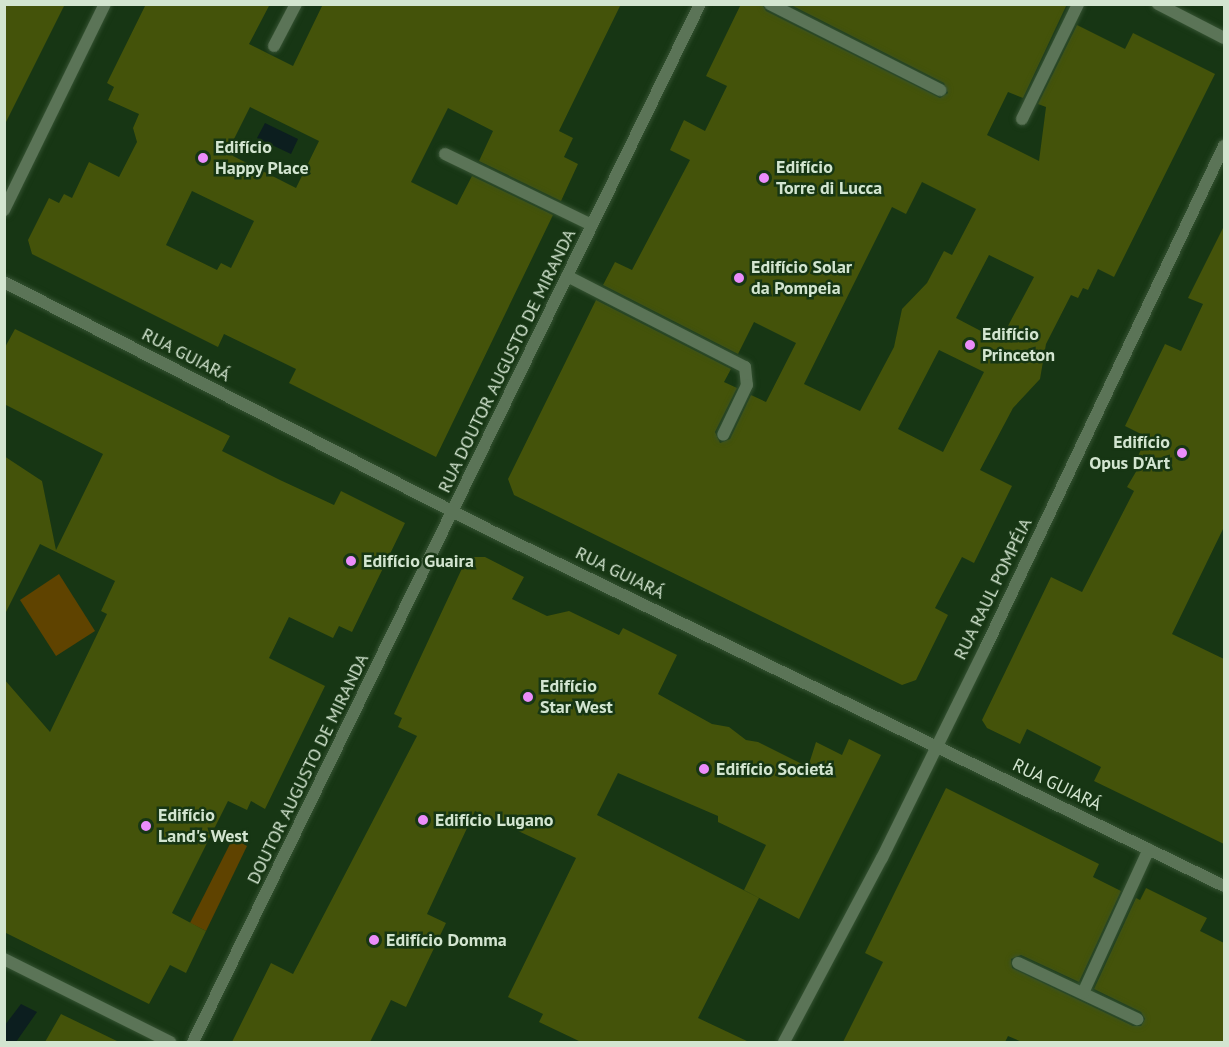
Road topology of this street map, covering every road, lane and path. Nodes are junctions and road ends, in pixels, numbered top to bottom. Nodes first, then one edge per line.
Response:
1 (105, 4) edge
2 (296, 4) edge
3 (699, 4) edge
4 (770, 4) edge
5 (1078, 4) edge
6 (1158, 4) edge
7 (1224, 38) edge
8 (274, 46) dead end
9 (940, 90) dead end
10 (1022, 119) dead end
11 (1224, 146) edge
12 (445, 154) dead end
13 (4, 210) edge
14 (592, 225) junction
15 (567, 276) junction
16 (4, 282) edge
17 (723, 435) dead end
18 (454, 512) junction
19 (937, 746) junction
20 (1149, 849) junction
21 (1224, 886) edge
22 (4, 959) edge
23 (1018, 963) dead end
24 (1083, 993) junction
25 (1137, 1019) dead end
26 (170, 1042) edge
27 (193, 1042) edge
28 (784, 1042) edge

1 - 13 street
2 - 8 street
3 - 14 street, RUA DOUTOR AUGUSTO DE MIRANDA
4 - 9 street
5 - 10 street
6 - 7 street
11 - 19 street, RUA RAUL POMPÉIA
12 - 14 street, RUA DOUTOR AUGUSTO DE MIRANDA
14 - 15 street, RUA DOUTOR AUGUSTO DE MIRANDA
15 - 17 street
15 - 18 street, RUA DOUTOR AUGUSTO DE MIRANDA
16 - 18 street, RUA GUIARÁ
18 - 19 street, RUA GUIARÁ
18 - 27 street, DOUTOR AUGUSTO DE MIRANDA
19 - 20 street, RUA GUIARÁ
19 - 28 street, RUA RAUL POMPÉIA
20 - 21 street, RUA GUIARÁ
20 - 24 street
22 - 26 street
23 - 24 street
24 - 25 street

